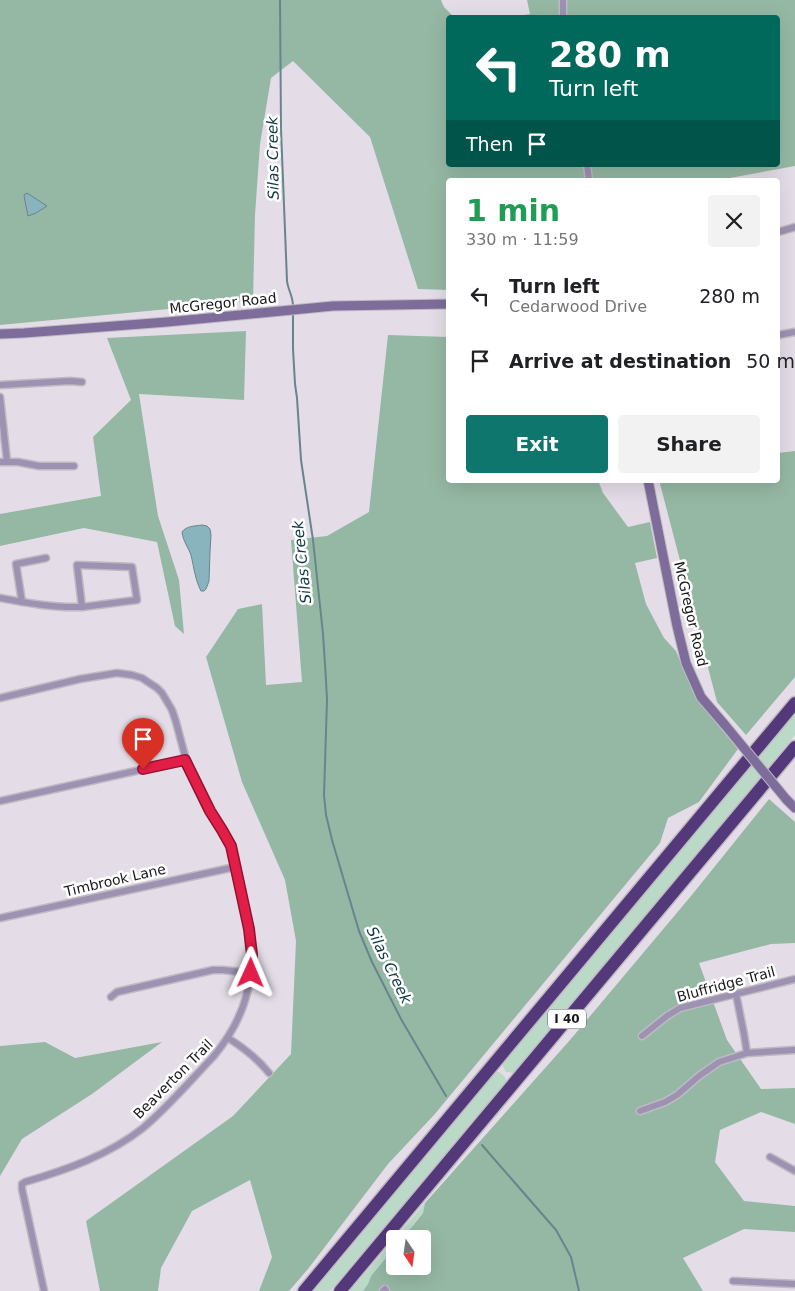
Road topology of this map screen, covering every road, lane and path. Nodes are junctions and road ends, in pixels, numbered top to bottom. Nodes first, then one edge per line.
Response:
1 (563, 0) edge
2 (563, 15) edge
3 (795, 227) edge
4 (780, 231) edge
5 (446, 304) edge
6 (795, 332) edge
7 (0, 334) edge
8 (780, 335) edge
9 (82, 382) dead end
10 (0, 386) edge
11 (0, 397) edge
12 (4, 461) edge
13 (74, 466) dead end
14 (649, 483) edge
15 (46, 558) dead end
16 (0, 598) edge
17 (22, 602) junction
18 (82, 607) junction
19 (0, 698) edge
20 (795, 703) edge
21 (795, 747) edge
22 (185, 760) junction
23 (0, 801) edge
24 (795, 808) edge
25 (235, 867) junction
26 (0, 918) edge
27 (251, 973) junction
28 (795, 980) edge
29 (736, 994) junction
30 (111, 997) dead end
31 (642, 1036) dead end
32 (228, 1038) junction
33 (795, 1050) edge
34 (747, 1054) junction
35 (269, 1073) dead end
36 (640, 1111) dead end
37 (770, 1157) dead end
38 (795, 1171) edge
39 (733, 1281) dead end
40 (795, 1284) edge
41 (44, 1291) edge
42 (304, 1291) edge
43 (340, 1291) edge

1 - 2 street
3 - 4 street
5 - 7 street, McGregor Road
6 - 8 street
9 - 10 street
11 - 12 street
12 - 13 street
14 - 24 street, McGregor Road, bridge
15 - 17 street
16 - 17 street
17 - 18 street
18 - 18 street
19 - 22 street, Beaverton Trail
20 - 42 highway, I 40
21 - 43 highway, I 40
22 - 23 street
22 - 25 street, Beaverton Trail
25 - 26 street, Timbrook Lane
25 - 27 street, Beaverton Trail
27 - 30 street
27 - 32 street, Beaverton Trail
28 - 29 street, Bluffridge Trail
29 - 31 street, Bluffridge Trail
29 - 34 street
32 - 35 street
32 - 41 street, Beaverton Trail
33 - 34 street
34 - 36 street
37 - 38 street
39 - 40 street

